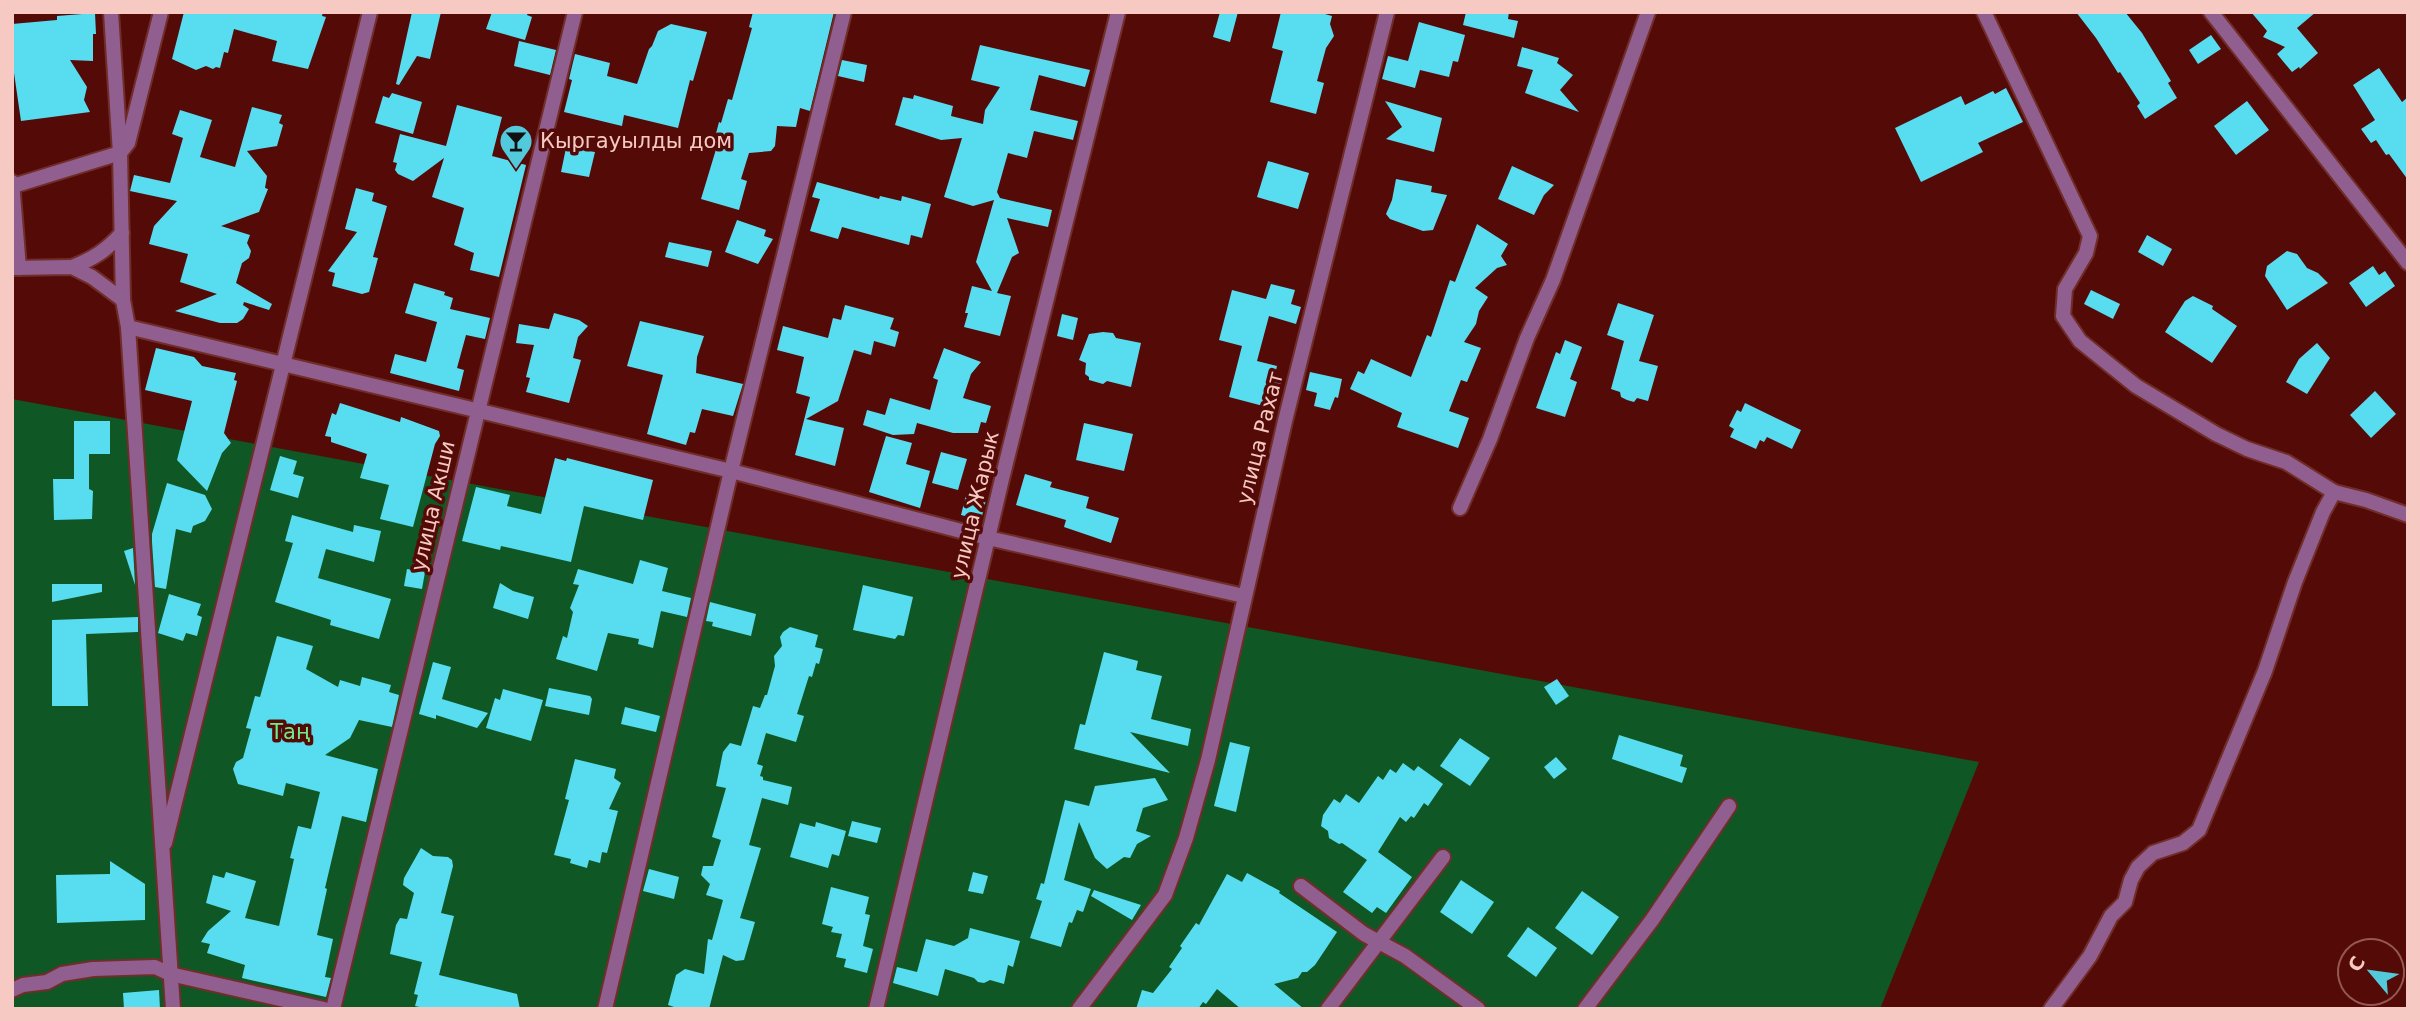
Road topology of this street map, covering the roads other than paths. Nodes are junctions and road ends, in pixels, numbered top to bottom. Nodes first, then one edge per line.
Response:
1 (111, 12) edge
2 (161, 12) edge
3 (370, 12) edge
4 (575, 12) edge
5 (844, 12) edge
6 (1118, 12) edge
7 (1387, 12) edge
8 (1648, 12) edge
9 (1984, 12) edge
10 (2211, 12) edge
11 (120, 153) junction
12 (13, 184) edge
13 (122, 233) junction
14 (2408, 263) edge
15 (72, 267) junction
16 (16, 268) edge
17 (123, 300) junction
18 (128, 327) junction
19 (283, 362) junction
20 (477, 411) junction
21 (731, 471) junction
22 (2334, 492) junction
23 (1460, 508) dead end
24 (2408, 515) edge
25 (988, 538) junction
26 (1244, 596) junction
27 (1729, 806) dead end
28 (1443, 856) dead end
29 (161, 858) junction
30 (1301, 886) dead end
31 (1378, 943) junction
32 (170, 974) junction
33 (12, 990) edge
34 (173, 1009) edge
35 (324, 1009) edge
36 (333, 1009) edge
37 (605, 1009) edge
38 (876, 1009) edge
39 (1079, 1009) edge
40 (1328, 1009) edge
41 (1478, 1009) edge
42 (1585, 1009) edge
43 (2051, 1009) edge

1 - 11 street
2 - 11 street
3 - 19 street
4 - 20 street, улица Акши
5 - 21 street
6 - 25 street, улица Жарык
7 - 26 street, улица Рахат
8 - 23 street
9 - 22 street
10 - 14 street
11 - 12 street
11 - 13 street
12 - 16 street
13 - 15 street
13 - 17 street
15 - 16 street
15 - 17 street
17 - 18 street
18 - 19 street
18 - 29 street
19 - 20 street
19 - 29 street
20 - 21 street
20 - 36 street, улица Акши
21 - 25 street
21 - 37 street
22 - 24 street
22 - 43 street
25 - 26 street
25 - 38 street, улица Жарык
26 - 39 street, улица Рахат
27 - 42 street
28 - 31 street
29 - 32 street
30 - 31 street
31 - 40 street
31 - 41 street
32 - 33 street
32 - 34 street
32 - 35 street

